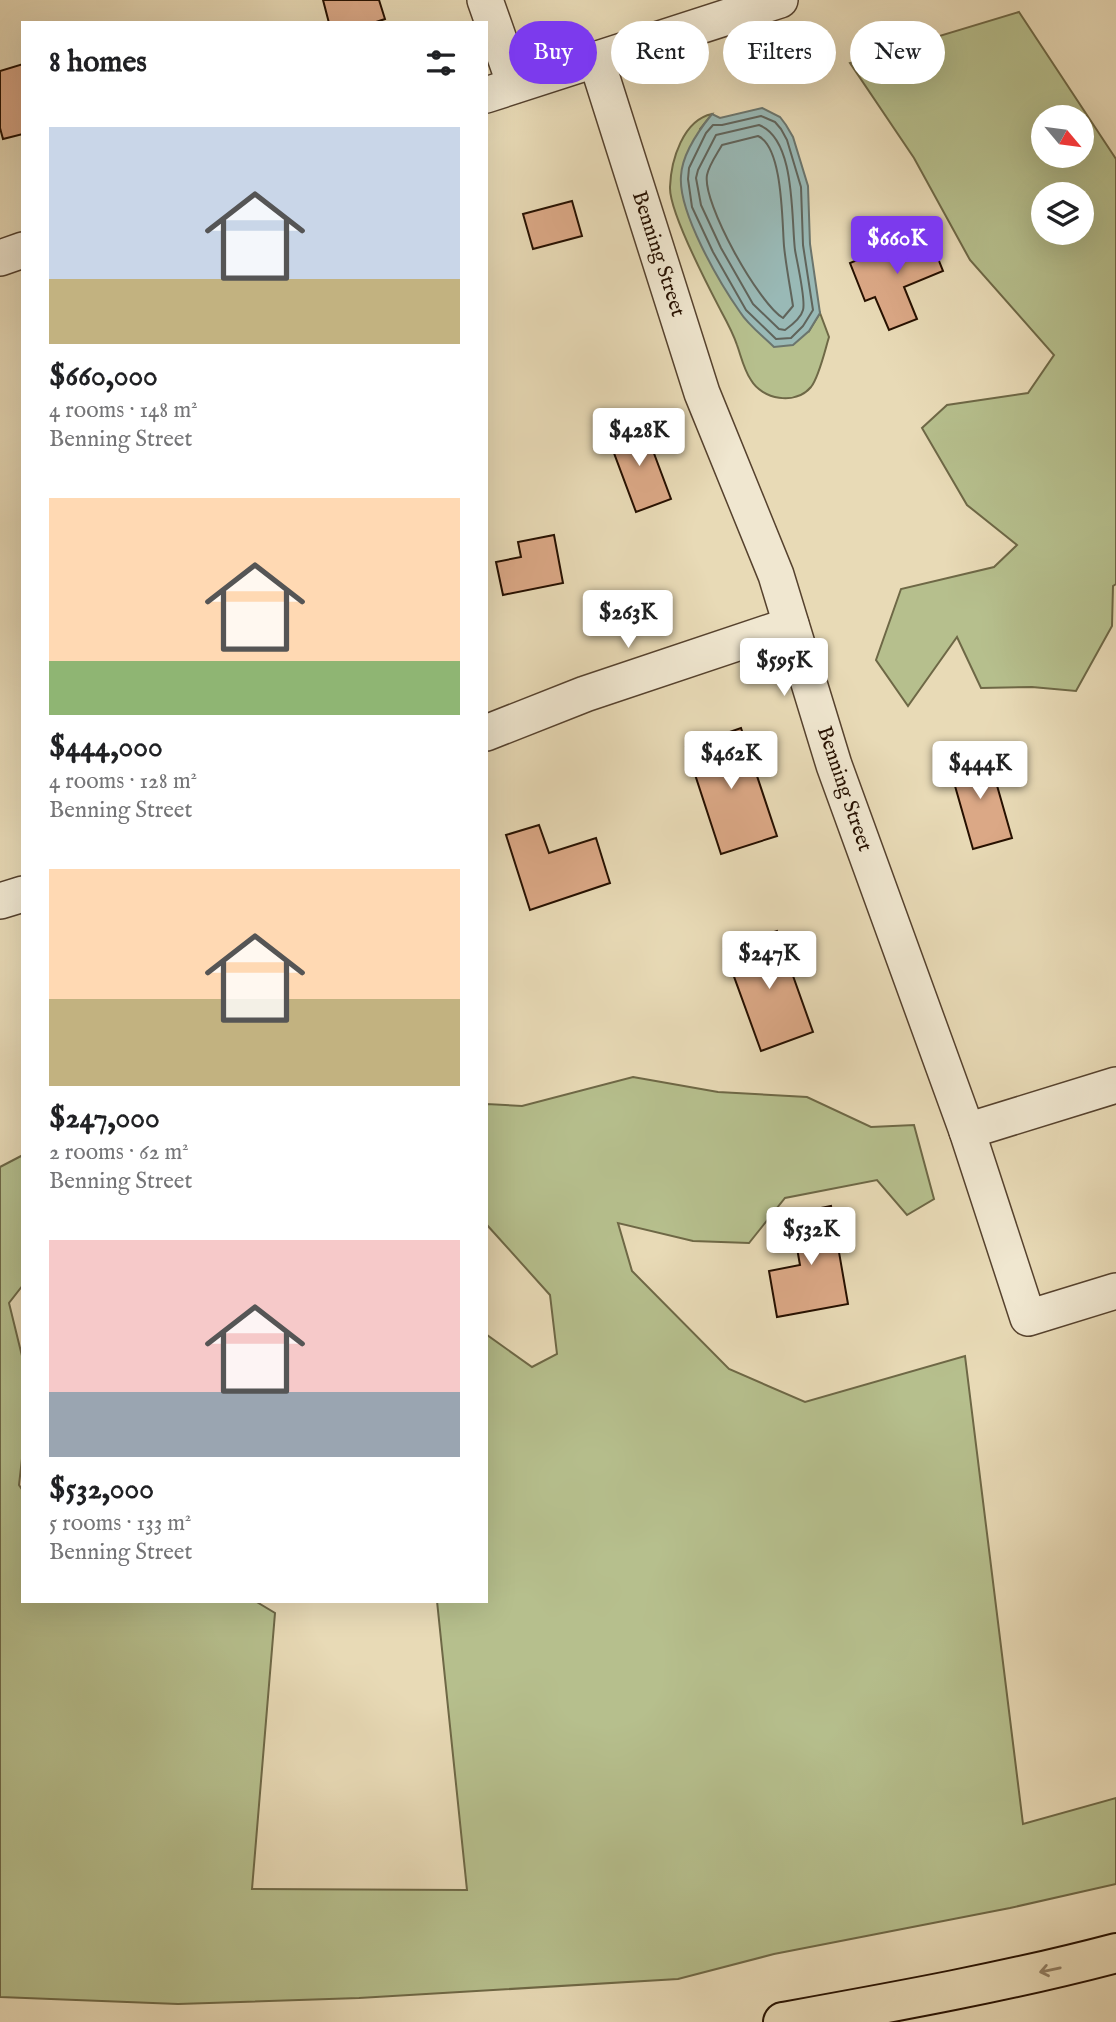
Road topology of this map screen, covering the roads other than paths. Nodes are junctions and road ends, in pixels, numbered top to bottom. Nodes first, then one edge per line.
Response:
1 (485, 0) edge
2 (780, 0) edge
3 (597, 60) edge
4 (597, 63) edge
5 (520, 84) edge
6 (501, 90) edge
7 (21, 251) edge
8 (0, 258) edge
9 (791, 625) junction
10 (488, 732) edge
11 (21, 895) edge
12 (0, 901) edge
13 (1116, 1085) edge
14 (967, 1131) junction
15 (1116, 1291) edge
16 (1116, 1953) edge
17 (783, 2022) edge

1 - 6 street
2 - 3 street
4 - 9 street, Benning Street
5 - 6 street
7 - 8 street
9 - 10 street
9 - 14 street, Benning Street
11 - 12 street
13 - 14 street
14 - 15 street, Benning Street
16 -> 17 highway

